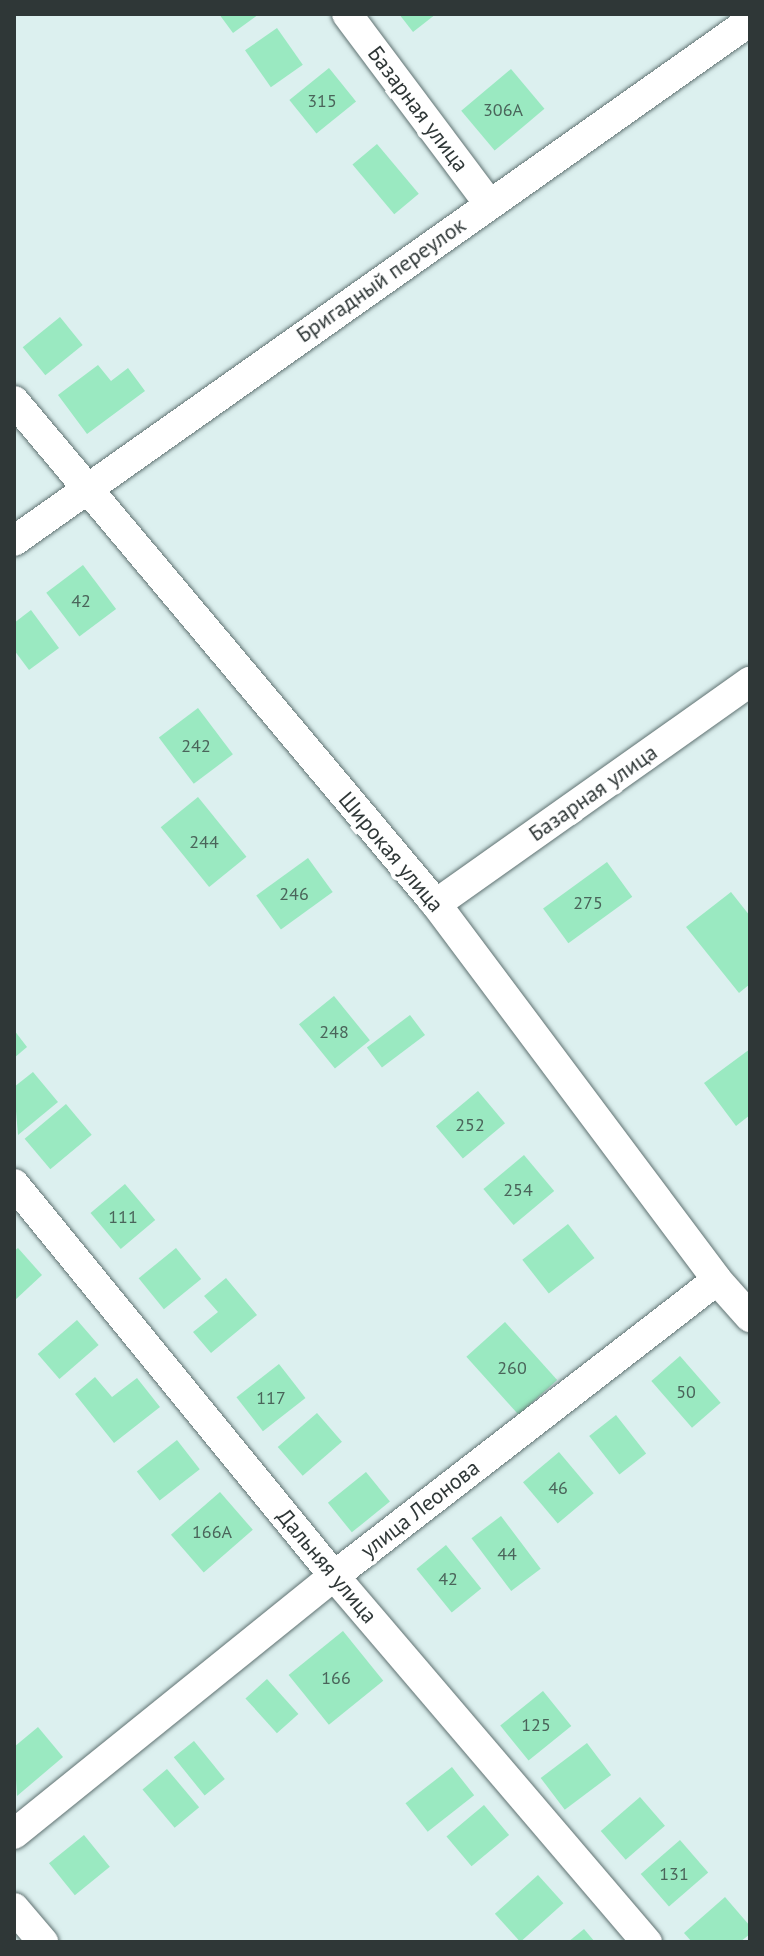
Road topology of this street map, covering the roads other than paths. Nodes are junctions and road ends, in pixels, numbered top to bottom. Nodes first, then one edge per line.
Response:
1 (347, 14) edge
2 (750, 21) edge
3 (489, 204) junction
4 (14, 401) edge
5 (85, 491) junction
6 (14, 541) edge
7 (750, 682) edge
8 (436, 904) junction
9 (14, 1184) edge
10 (717, 1280) junction
11 (750, 1317) edge
12 (334, 1576) junction
13 (14, 1834) edge
14 (14, 1908) edge
15 (43, 1942) edge
16 (647, 1942) edge

1 - 3 street, Базарная улица
2 - 3 street, Бригадный переулок
3 - 5 street, Бригадный переулок
4 - 5 street, Широкая улица
5 - 6 street, Бригадный переулок
5 - 8 street, Широкая улица
7 - 8 street, Базарная улица
8 - 10 street, Широкая улица
9 - 12 street, Дальняя улица
10 - 11 street, Широкая улица
10 - 12 street, улица Леонова
12 - 13 street, улица Леонова
12 - 16 street, Дальняя улица
14 - 15 street

